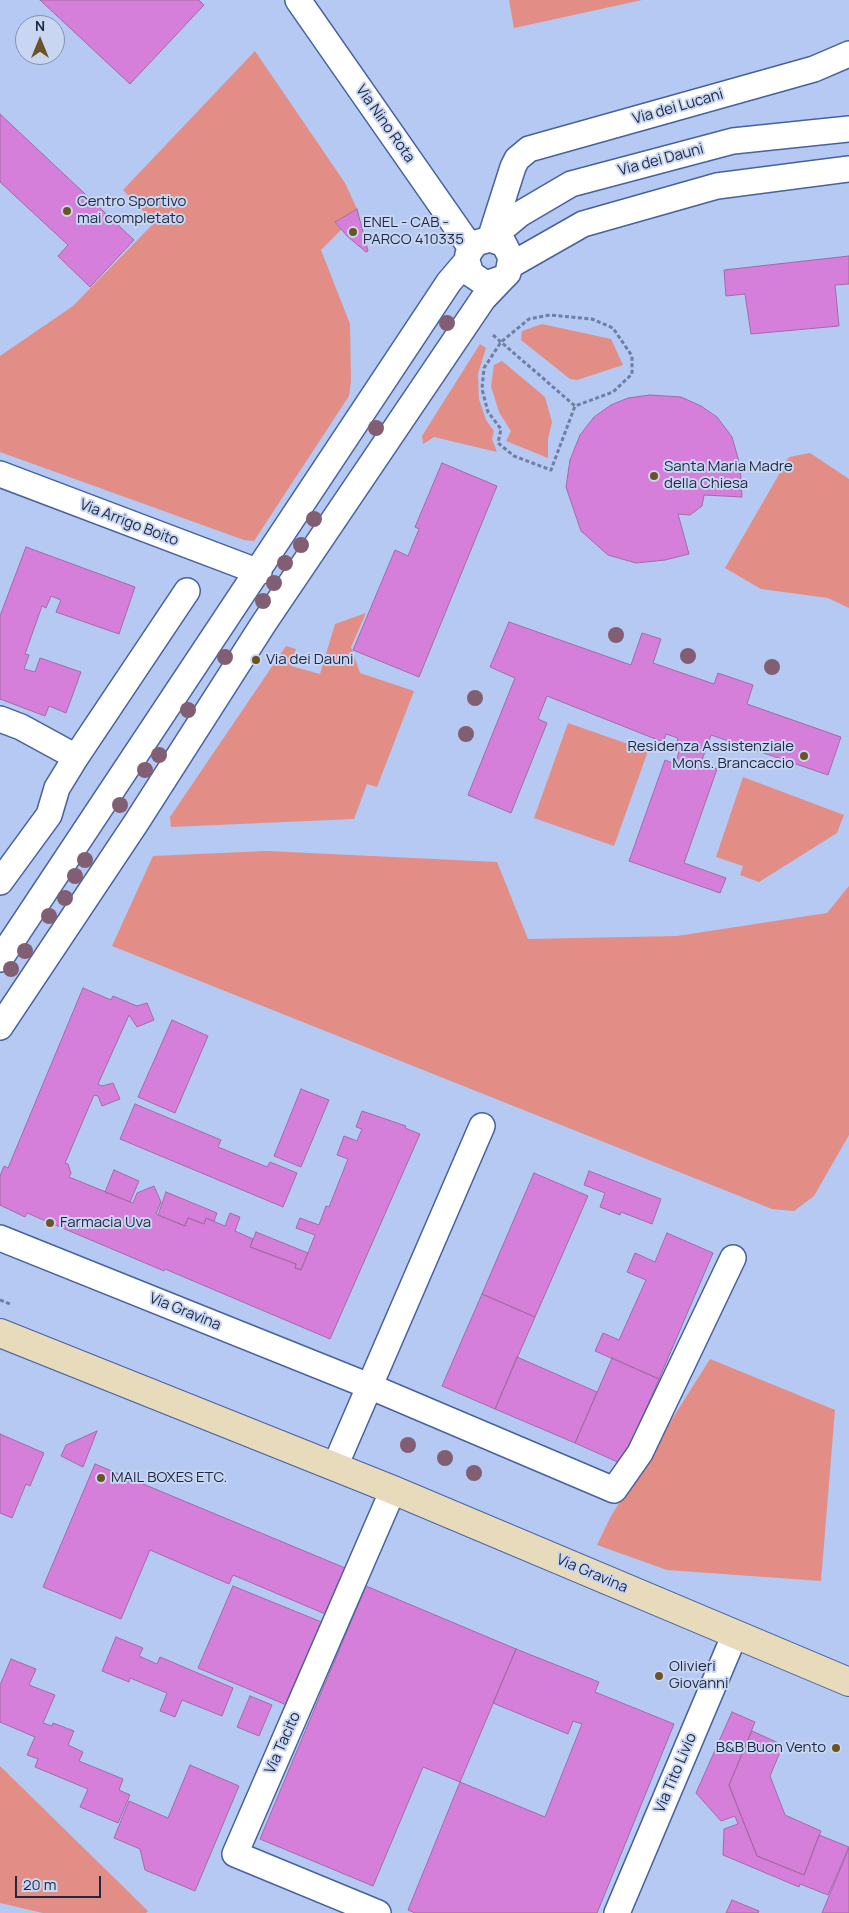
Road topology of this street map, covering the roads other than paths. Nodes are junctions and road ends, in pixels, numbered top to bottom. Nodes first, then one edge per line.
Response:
1 (298, 0) edge
2 (849, 54) edge
3 (849, 129) edge
4 (513, 167) junction
5 (849, 169) edge
6 (545, 199) junction
7 (476, 249) junction
8 (507, 272) junction
9 (0, 474) edge
10 (259, 572) junction
11 (187, 591) dead end
12 (235, 608) junction
13 (264, 622) junction
14 (0, 719) edge
15 (76, 757) junction
16 (0, 882) edge
17 (0, 959) edge
18 (0, 1027) edge
19 (482, 1126) dead end
20 (0, 1238) edge
21 (733, 1258) dead end
22 (6, 1333) edge
23 (369, 1386) junction
24 (335, 1466) junction
25 (393, 1490) junction
26 (735, 1634) junction
27 (849, 1682) edge
28 (378, 1913) edge
29 (617, 1913) edge

1 - 7 street, Via Nino Rota
2 - 4 street, Via dei Lucani
3 - 6 street, Via dei Dauni
4 - 6 street
4 - 7 street
5 - 8 street
6 - 7 street, Via dei Dauni
7 - 8 street
7 - 8 street
7 - 10 street, Via dei Dauni
8 - 13 street
9 - 10 street, Via Arrigo Boito
10 - 12 street, Via dei Dauni
11 - 15 street
12 - 13 street
12 - 17 street, Via dei Dauni
13 - 18 street
14 - 15 street
15 - 16 street
19 - 23 street
20 - 23 street, Via Gravina
21 - 23 street, Via Gravina
22 - 24 main road, Via Gravina
23 - 24 street
24 - 25 main road, Via Gravina
25 - 26 main road, Via Gravina
25 - 28 street, Via Tacito
26 - 27 main road, Via Gravina
26 - 29 street, Via Tito Livio

